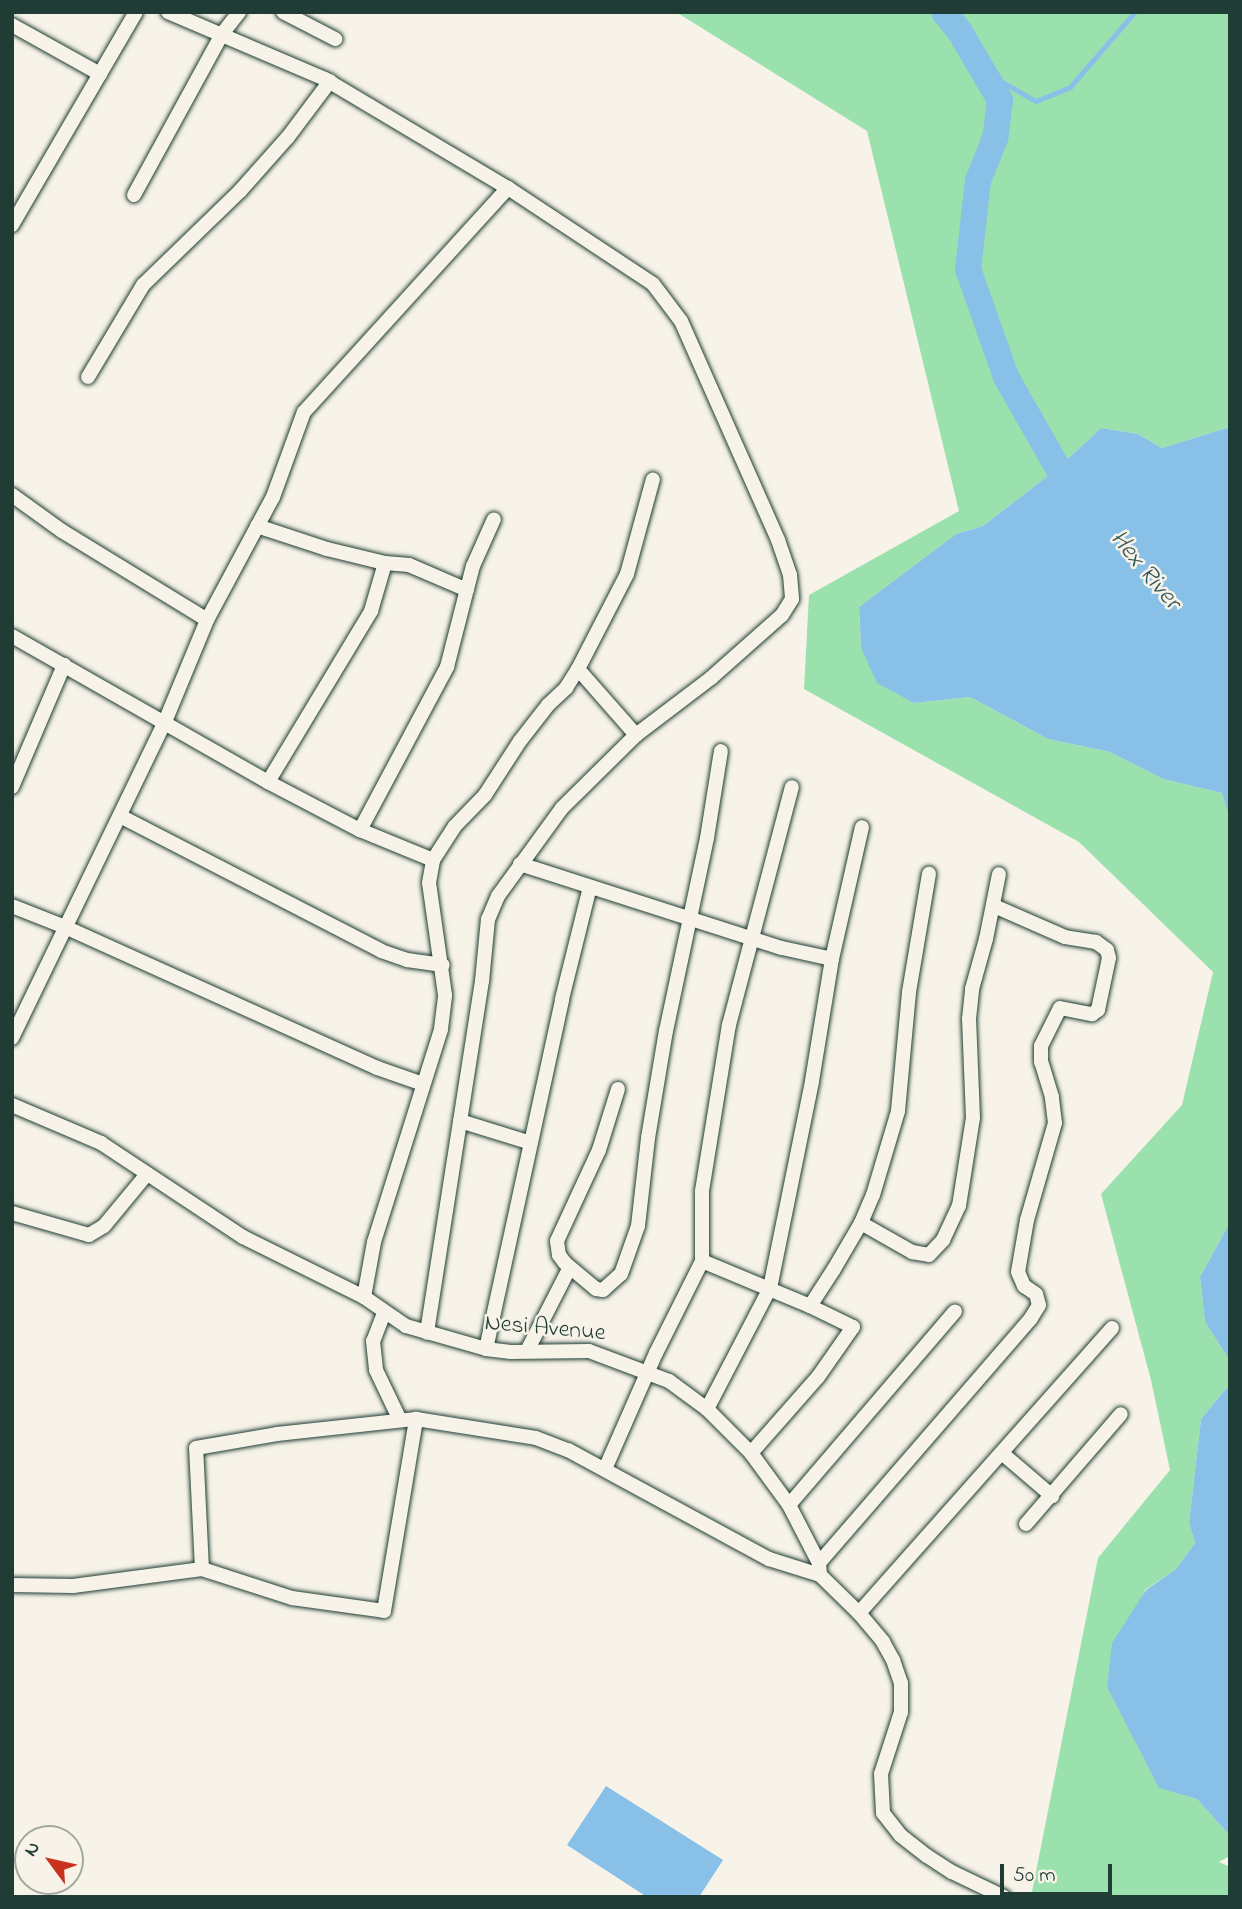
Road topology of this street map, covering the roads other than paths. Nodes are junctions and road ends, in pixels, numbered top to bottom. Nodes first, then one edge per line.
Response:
1 (136, 12) edge
2 (168, 12) edge
3 (239, 12) edge
4 (283, 12) edge
5 (12, 25) edge
6 (222, 34) junction
7 (335, 39) dead end
8 (100, 74) junction
9 (330, 81) junction
10 (508, 188) junction
11 (134, 195) dead end
12 (12, 225) edge
13 (88, 377) dead end
14 (653, 479) dead end
15 (12, 495) edge
16 (494, 519) dead end
17 (257, 526) junction
18 (385, 563) junction
19 (467, 590) junction
20 (207, 620) junction
21 (12, 636) edge
22 (64, 665) junction
23 (578, 669) junction
24 (164, 724) junction
25 (636, 735) junction
26 (721, 751) dead end
27 (268, 782) junction
28 (12, 787) edge
29 (792, 787) dead end
30 (120, 816) junction
31 (862, 827) dead end
32 (360, 830) junction
33 (433, 860) junction
34 (520, 864) junction
35 (929, 874) dead end
36 (999, 874) dead end
37 (590, 887) junction
38 (12, 906) edge
39 (994, 906) junction
40 (691, 917) junction
41 (65, 927) junction
42 (753, 938) junction
43 (832, 959) junction
44 (443, 965) junction
45 (12, 1038) edge
46 (423, 1084) junction
47 (618, 1089) dead end
48 (12, 1105) edge
49 (460, 1122) junction
50 (531, 1143) junction
51 (147, 1174) junction
52 (12, 1213) edge
53 (861, 1223) junction
54 (702, 1261) junction
55 (570, 1267) junction
56 (770, 1288) junction
57 (364, 1297) junction
58 (810, 1306) junction
59 (955, 1311) dead end
60 (384, 1313) junction
61 (1112, 1328) dead end
62 (427, 1332) junction
63 (486, 1349) junction
64 (527, 1351) junction
65 (649, 1372) junction
66 (707, 1409) junction
67 (1121, 1414) dead end
68 (416, 1419) junction
69 (400, 1420) junction
70 (751, 1453) junction
71 (1003, 1454) junction
72 (605, 1469) junction
73 (1052, 1496) junction
74 (789, 1505) junction
75 (1026, 1524) dead end
76 (202, 1569) junction
77 (820, 1569) junction
78 (12, 1585) edge
79 (859, 1613) junction
80 (1004, 1897) edge

1 - 8 street
2 - 6 street
3 - 6 street
4 - 7 street
5 - 8 street
6 - 9 street
6 - 11 street
8 - 12 street
9 - 10 street
9 - 13 street
10 - 17 street
10 - 25 street
14 - 23 street
15 - 20 street
16 - 19 street
17 - 18 street
17 - 20 street
18 - 19 street
18 - 27 street
19 - 32 street
20 - 24 street
21 - 22 street
22 - 24 street
22 - 28 street
23 - 25 street
23 - 33 street
24 - 27 street
24 - 30 street
25 - 34 street
26 - 40 street
27 - 32 street
29 - 42 street
30 - 41 street
30 - 44 street
31 - 43 street
32 - 33 street
33 - 44 street
34 - 37 street
34 - 49 street
35 - 53 street
36 - 39 street
37 - 40 street
37 - 50 street
38 - 41 street
39 - 53 street
39 - 77 street
40 - 42 street
40 - 55 street
41 - 45 street
41 - 46 street
42 - 43 street
42 - 54 street
43 - 56 street
44 - 46 street
46 - 57 street
47 - 55 street
48 - 51 street, Nesi Avenue
49 - 50 street
49 - 62 street
50 - 63 street
51 - 52 street
51 - 57 street, Nesi Avenue
53 - 58 street
54 - 56 street
54 - 65 street
55 - 64 street
56 - 58 street
56 - 66 street
57 - 60 street, Nesi Avenue
58 - 70 street
59 - 74 street
60 - 62 street, Nesi Avenue
60 - 69 street
61 - 71 street
62 - 63 street, Nesi Avenue
63 - 64 street, Nesi Avenue
64 - 65 street, Nesi Avenue
65 - 66 street, Nesi Avenue
65 - 72 street
66 - 70 street, Nesi Avenue
67 - 73 street
68 - 69 street
68 - 72 street
68 - 76 street
69 - 76 street
70 - 74 street, Nesi Avenue
71 - 73 street
71 - 79 street
72 - 77 street
73 - 75 street
74 - 77 street, Nesi Avenue
76 - 78 street
77 - 79 street, Nesi Avenue
79 - 80 street, Nesi Avenue

